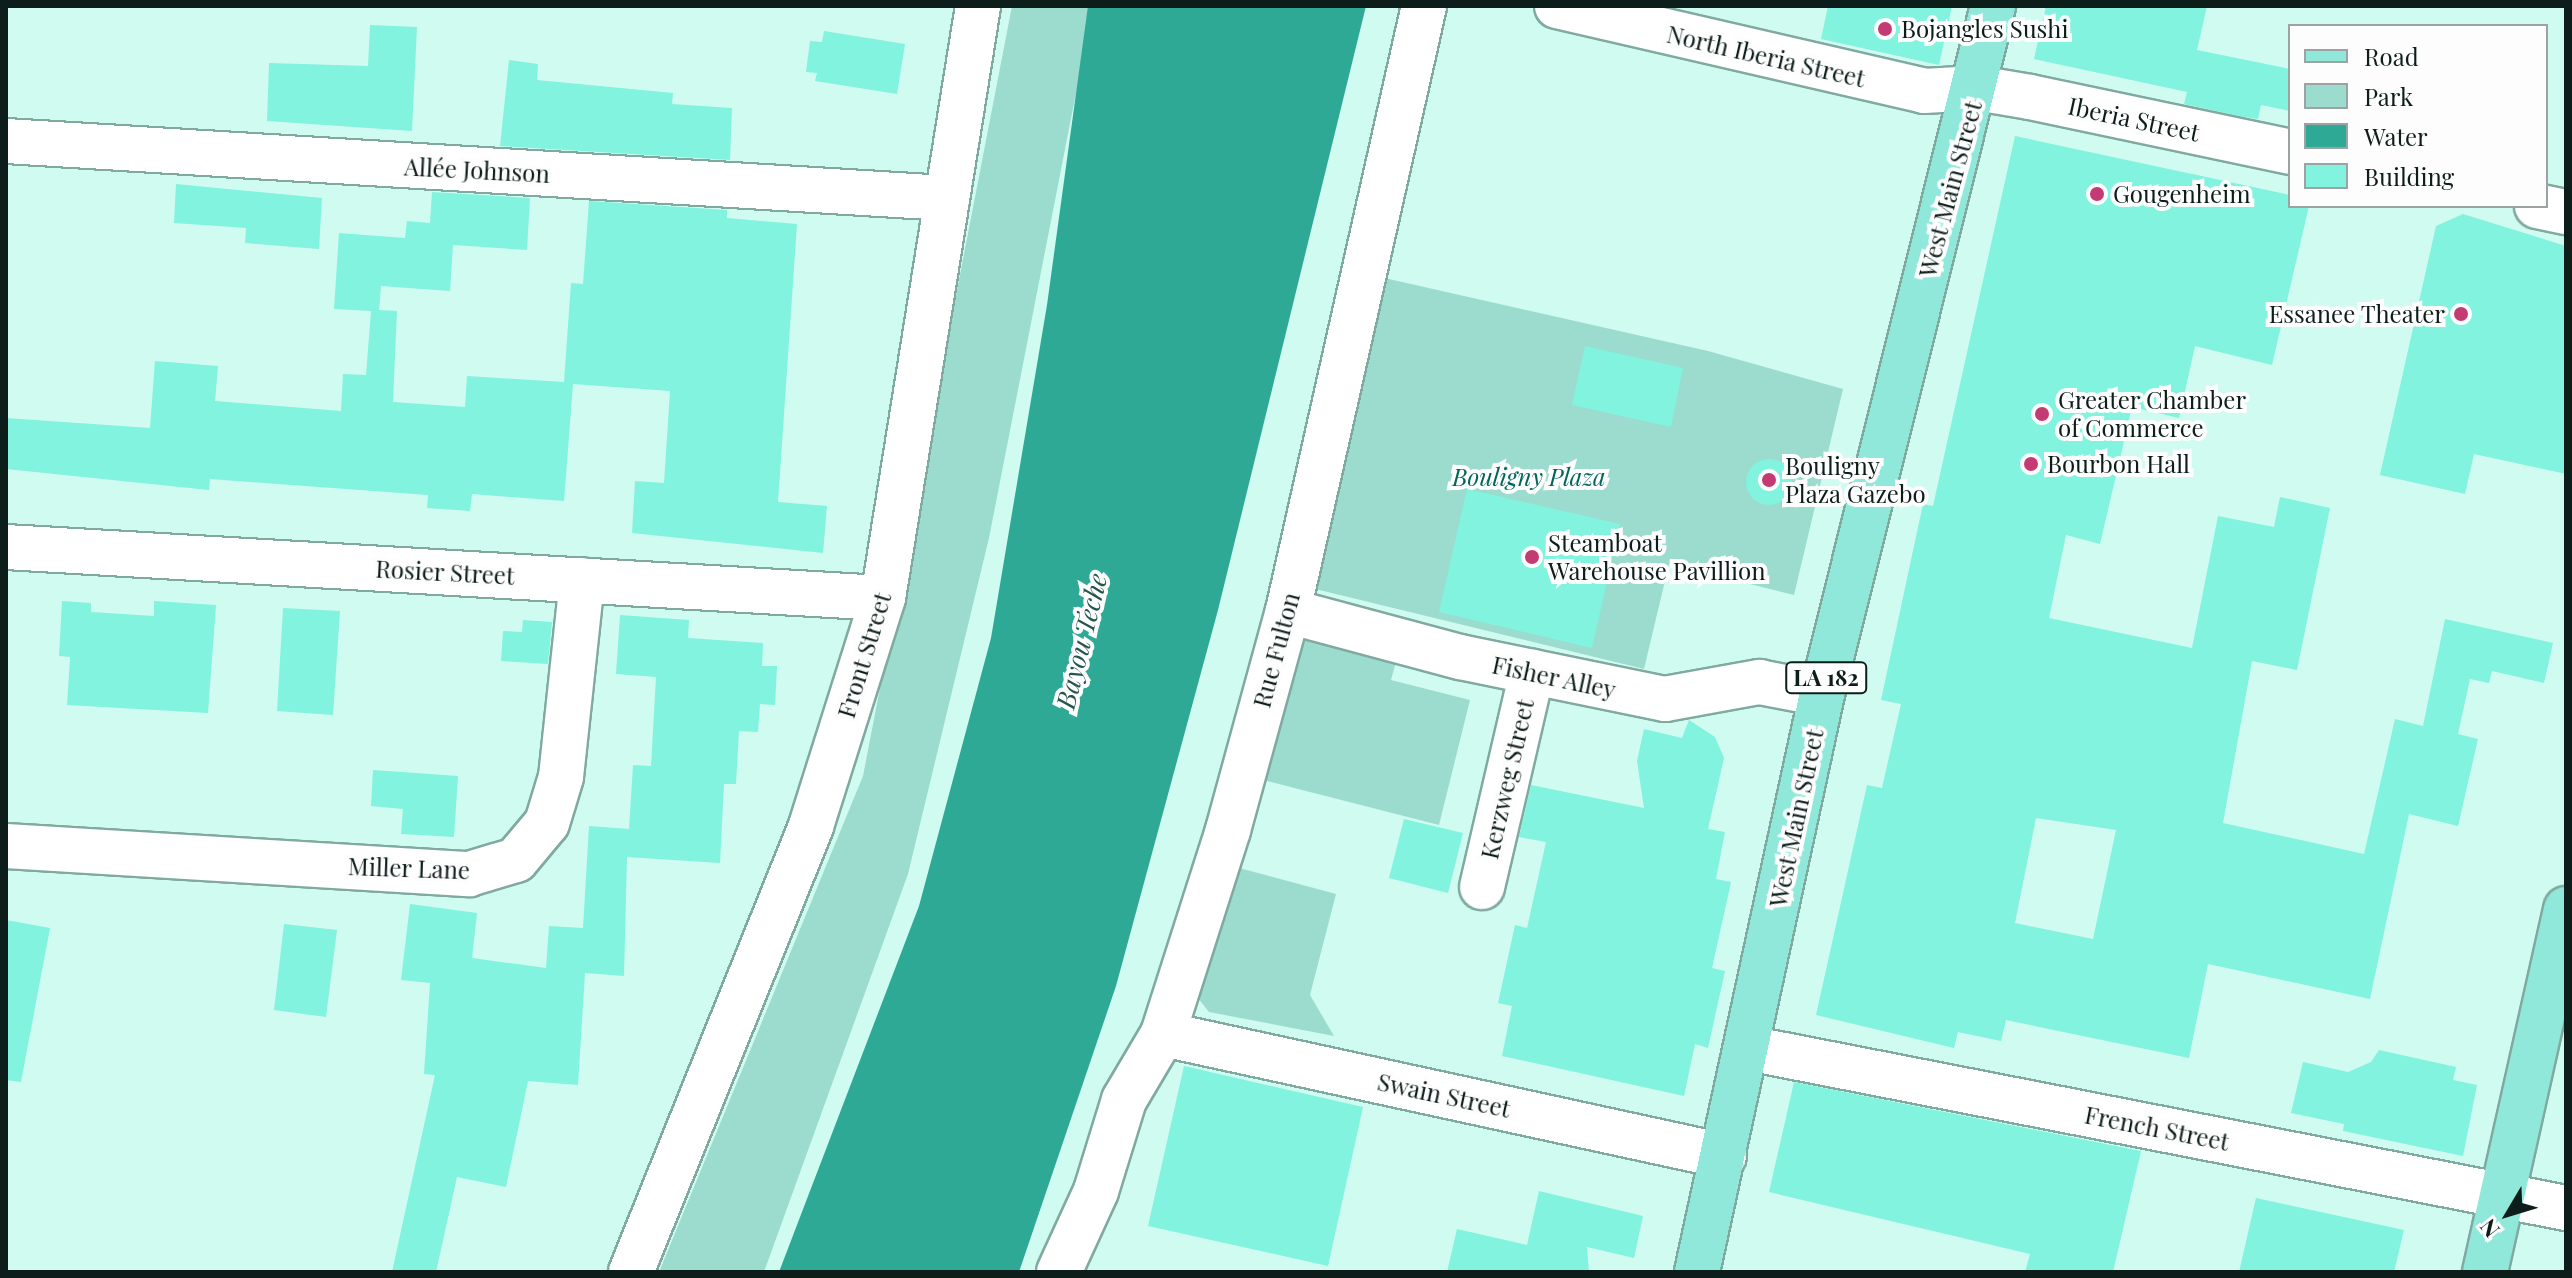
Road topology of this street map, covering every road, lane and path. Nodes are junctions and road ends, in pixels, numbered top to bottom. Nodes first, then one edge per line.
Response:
1 (978, 6) edge
2 (1424, 6) edge
3 (1557, 6) edge
4 (1993, 6) edge
5 (1604, 12) edge
6 (1977, 88) junction
7 (6, 141) edge
8 (2288, 152) edge
9 (947, 198) junction
10 (6, 547) edge
11 (582, 580) junction
12 (883, 598) junction
13 (1288, 611) junction
14 (1532, 672) junction
15 (1822, 694) junction
16 (6, 846) edge
17 (1482, 887) dead end
18 (2566, 909) edge
19 (1163, 1034) junction
20 (1748, 1048) junction
21 (1724, 1156) junction
22 (2504, 1195) junction
23 (2566, 1208) edge
24 (631, 1272) edge
25 (1059, 1272) edge
26 (1697, 1272) edge
27 (2485, 1272) edge

1 - 9 street, Front Street
2 - 13 street, Rue Fulton
3 - 5 street, North Iberia Street
4 - 6 main road, LA 182
5 - 6 street, North Iberia Street
6 - 8 street, Iberia Street
6 - 15 main road, West Main Street / LA 182
7 - 9 street, Allée Johnson
9 - 12 street, Front Street
10 - 11 street, Rosier Street
11 - 12 street, Rosier Street
11 - 16 street, Miller Lane
12 - 24 street, Front Street
13 - 14 street, Fisher Alley
13 - 19 street, Rue Fulton
14 - 15 street, Fisher Alley
14 - 17 street, Kerzweg Street
15 - 20 main road, West Main Street / LA 182
18 - 22 main road
19 - 21 street, Swain Street
19 - 25 street, Rue Fulton
20 - 21 main road, West Main Street / LA 182
20 - 22 street, French Street
21 - 26 main road, West Main Street / LA 182
22 - 23 street, French Street
22 - 27 main road

